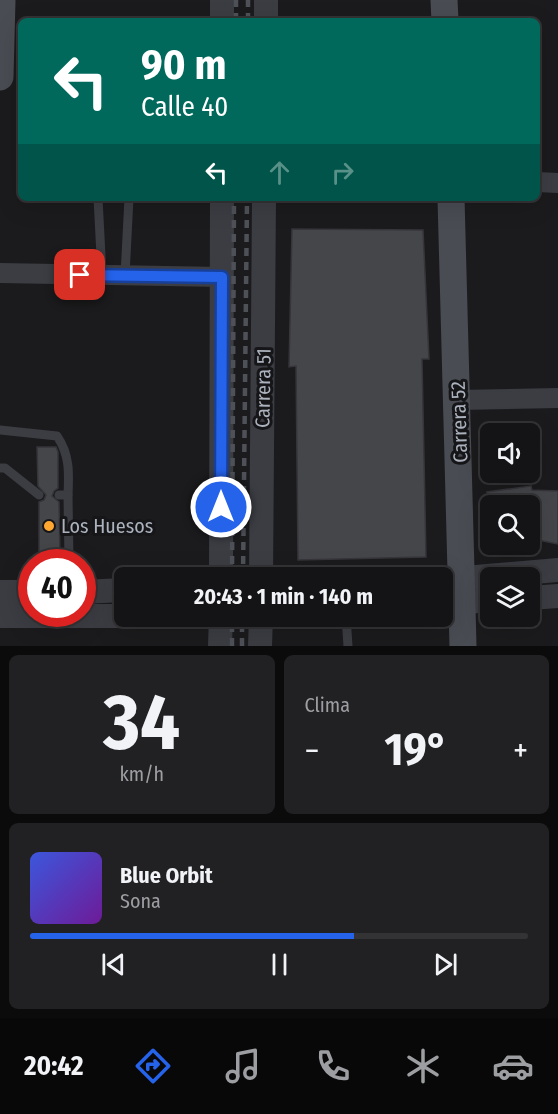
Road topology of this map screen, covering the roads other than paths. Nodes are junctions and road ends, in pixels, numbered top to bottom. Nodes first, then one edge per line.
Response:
1 (2, 0) edge
2 (222, 0) edge
3 (266, 0) edge
4 (444, 0) edge
5 (222, 18) edge
6 (266, 18) edge
7 (445, 18) edge
8 (0, 77) edge
9 (540, 182) edge
10 (558, 183) edge
11 (98, 201) edge
12 (129, 201) edge
13 (222, 201) edge
14 (264, 201) edge
15 (451, 201) edge
16 (0, 273) edge
17 (102, 275) junction
18 (125, 275) junction
19 (222, 277) junction
20 (558, 398) edge
21 (458, 400) junction
22 (0, 430) edge
23 (0, 468) edge
24 (39, 495) dead end
25 (68, 549) edge
26 (221, 567) edge
27 (261, 567) edge
28 (453, 567) edge
29 (558, 570) edge
30 (114, 590) edge
31 (96, 591) edge
32 (453, 591) edge
33 (453, 591) edge
34 (0, 592) edge
35 (18, 592) edge
36 (453, 596) edge
37 (558, 596) edge
38 (540, 597) edge
39 (480, 598) edge
40 (0, 616) edge
41 (114, 616) edge
42 (221, 627) edge
43 (261, 627) edge
44 (347, 627) edge
45 (220, 646) edge
46 (260, 646) edge
47 (348, 646) edge
48 (464, 646) edge

1 - 8 main road
2 - 5 street
3 - 6 street
4 - 7 main road
9 - 10 street
11 - 17 lane
12 - 18 lane
13 - 19 street, Carrera 51
14 - 27 street, Carrera 51
15 - 21 main road, Carrera 52
16 - 17 street
17 - 18 street
18 - 19 street
19 - 26 street, Carrera 51
20 - 21 street
21 - 28 main road, Carrera 52
22 - 25 lane
23 - 24 lane
29 - 32 street
30 - 31 street
33 - 39 street
34 - 35 street
36 - 48 main road, Carrera 52
37 - 38 street
40 - 41 street
42 - 45 street
43 - 46 street
44 - 47 lane

